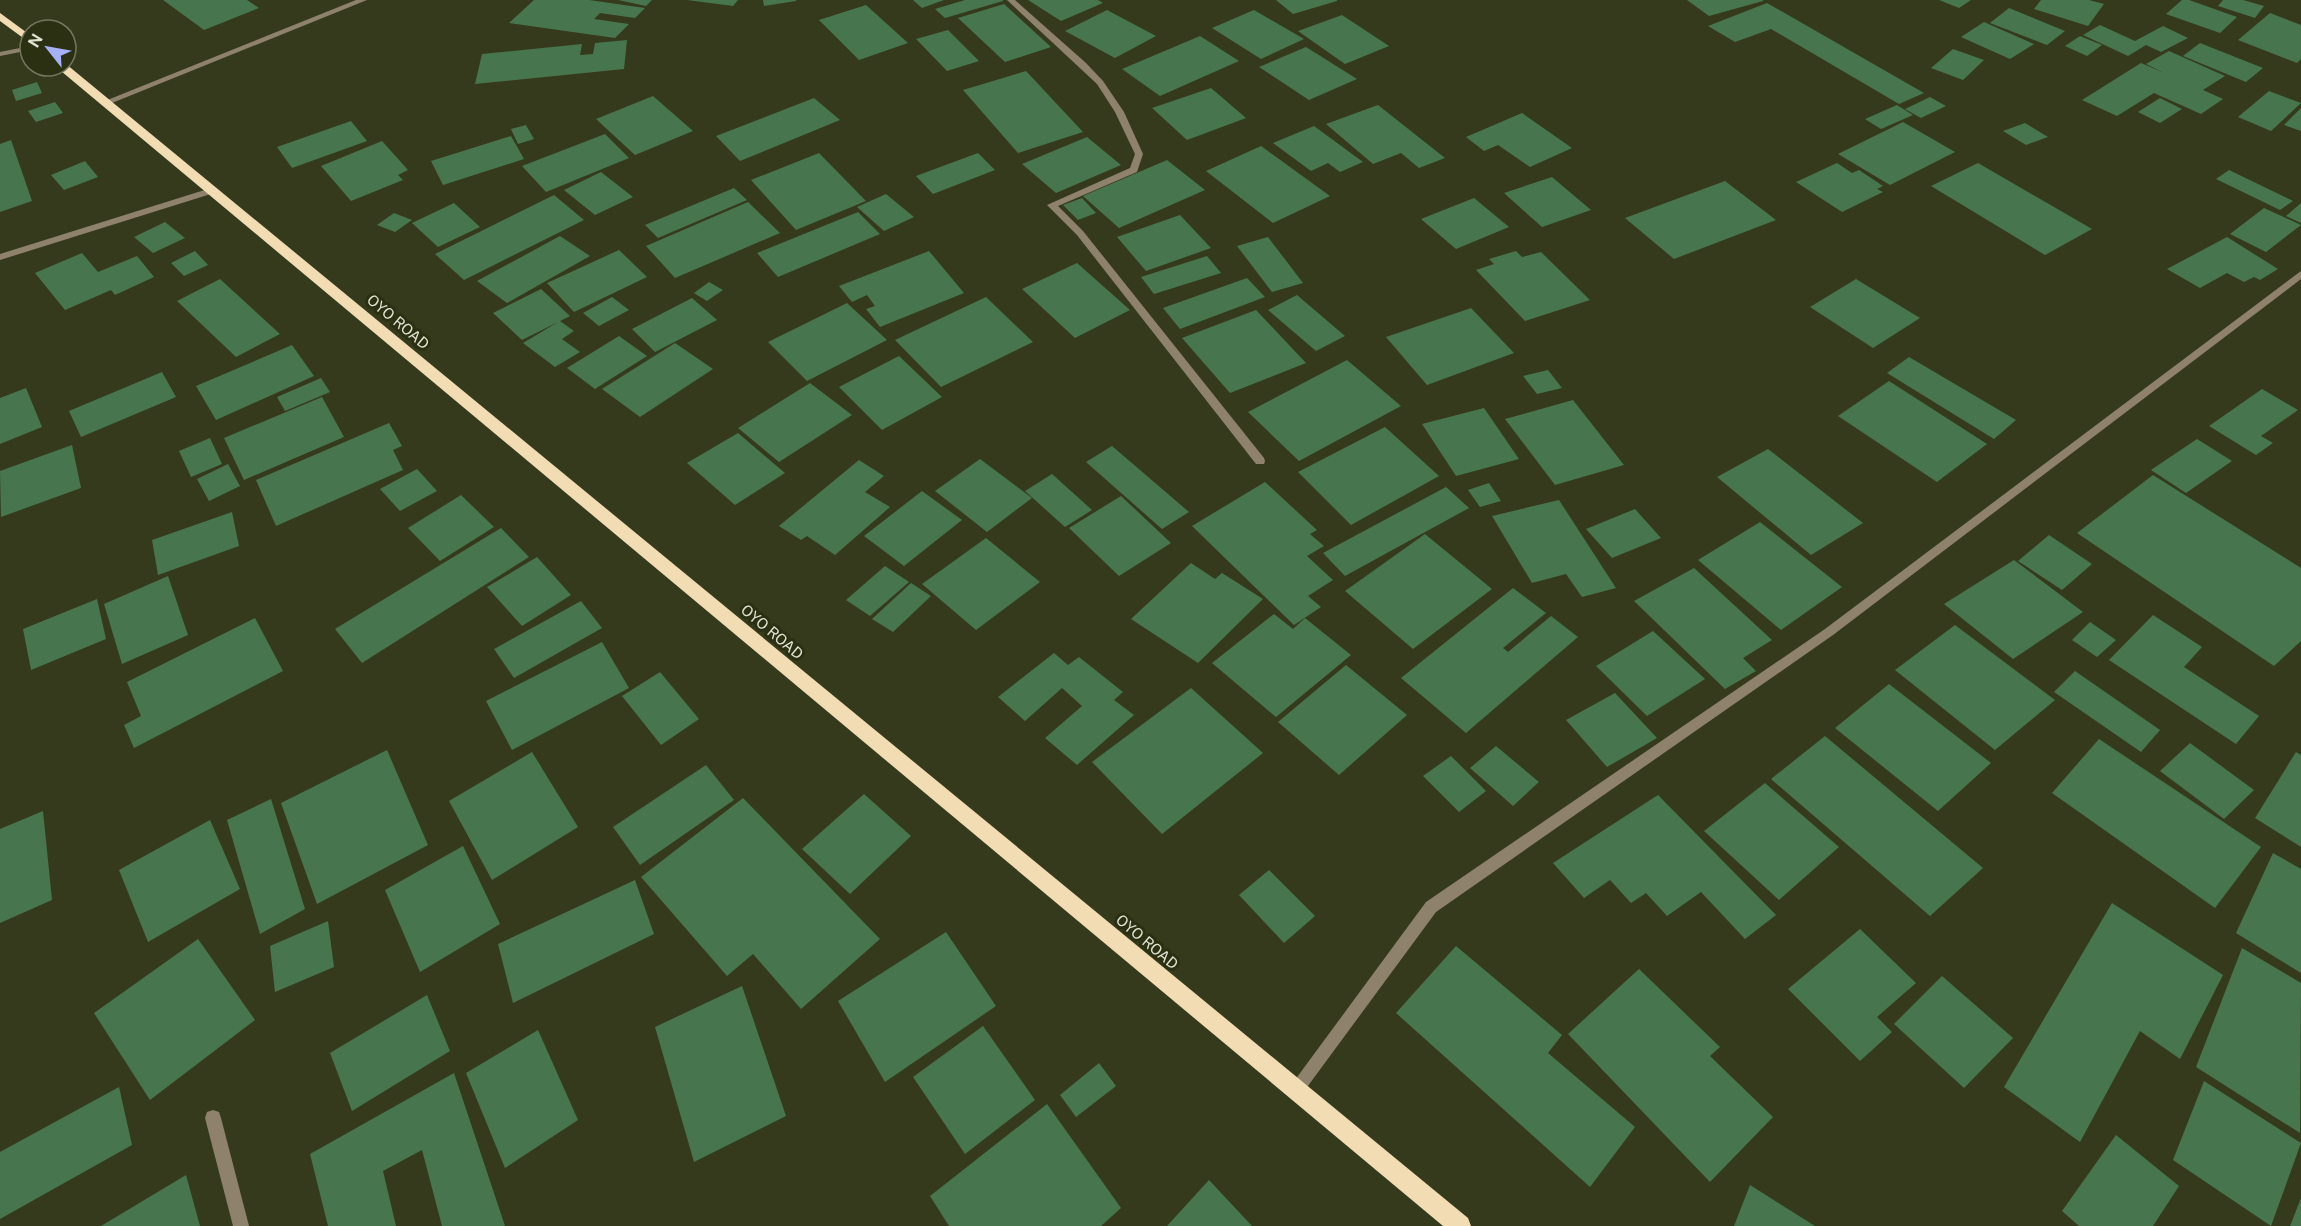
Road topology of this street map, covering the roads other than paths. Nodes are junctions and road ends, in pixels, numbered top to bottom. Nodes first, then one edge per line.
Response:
1 (363, 0) edge
2 (1011, 0) edge
3 (0, 16) edge
4 (18, 30) edge
5 (18, 50) edge
6 (0, 54) edge
7 (75, 78) edge
8 (104, 103) junction
9 (211, 191) junction
10 (0, 257) edge
11 (2301, 274) edge
12 (1260, 461) dead end
13 (1297, 1089) junction
14 (213, 1118) dead end
15 (241, 1226) edge
16 (1460, 1226) edge

1 - 8 street
2 - 12 street
3 - 4 highway
5 - 6 street
7 - 8 highway, OYO ROAD
8 - 9 highway, OYO ROAD
9 - 10 street
9 - 13 highway, OYO ROAD
11 - 13 street
13 - 16 highway, OYO ROAD
14 - 15 street

